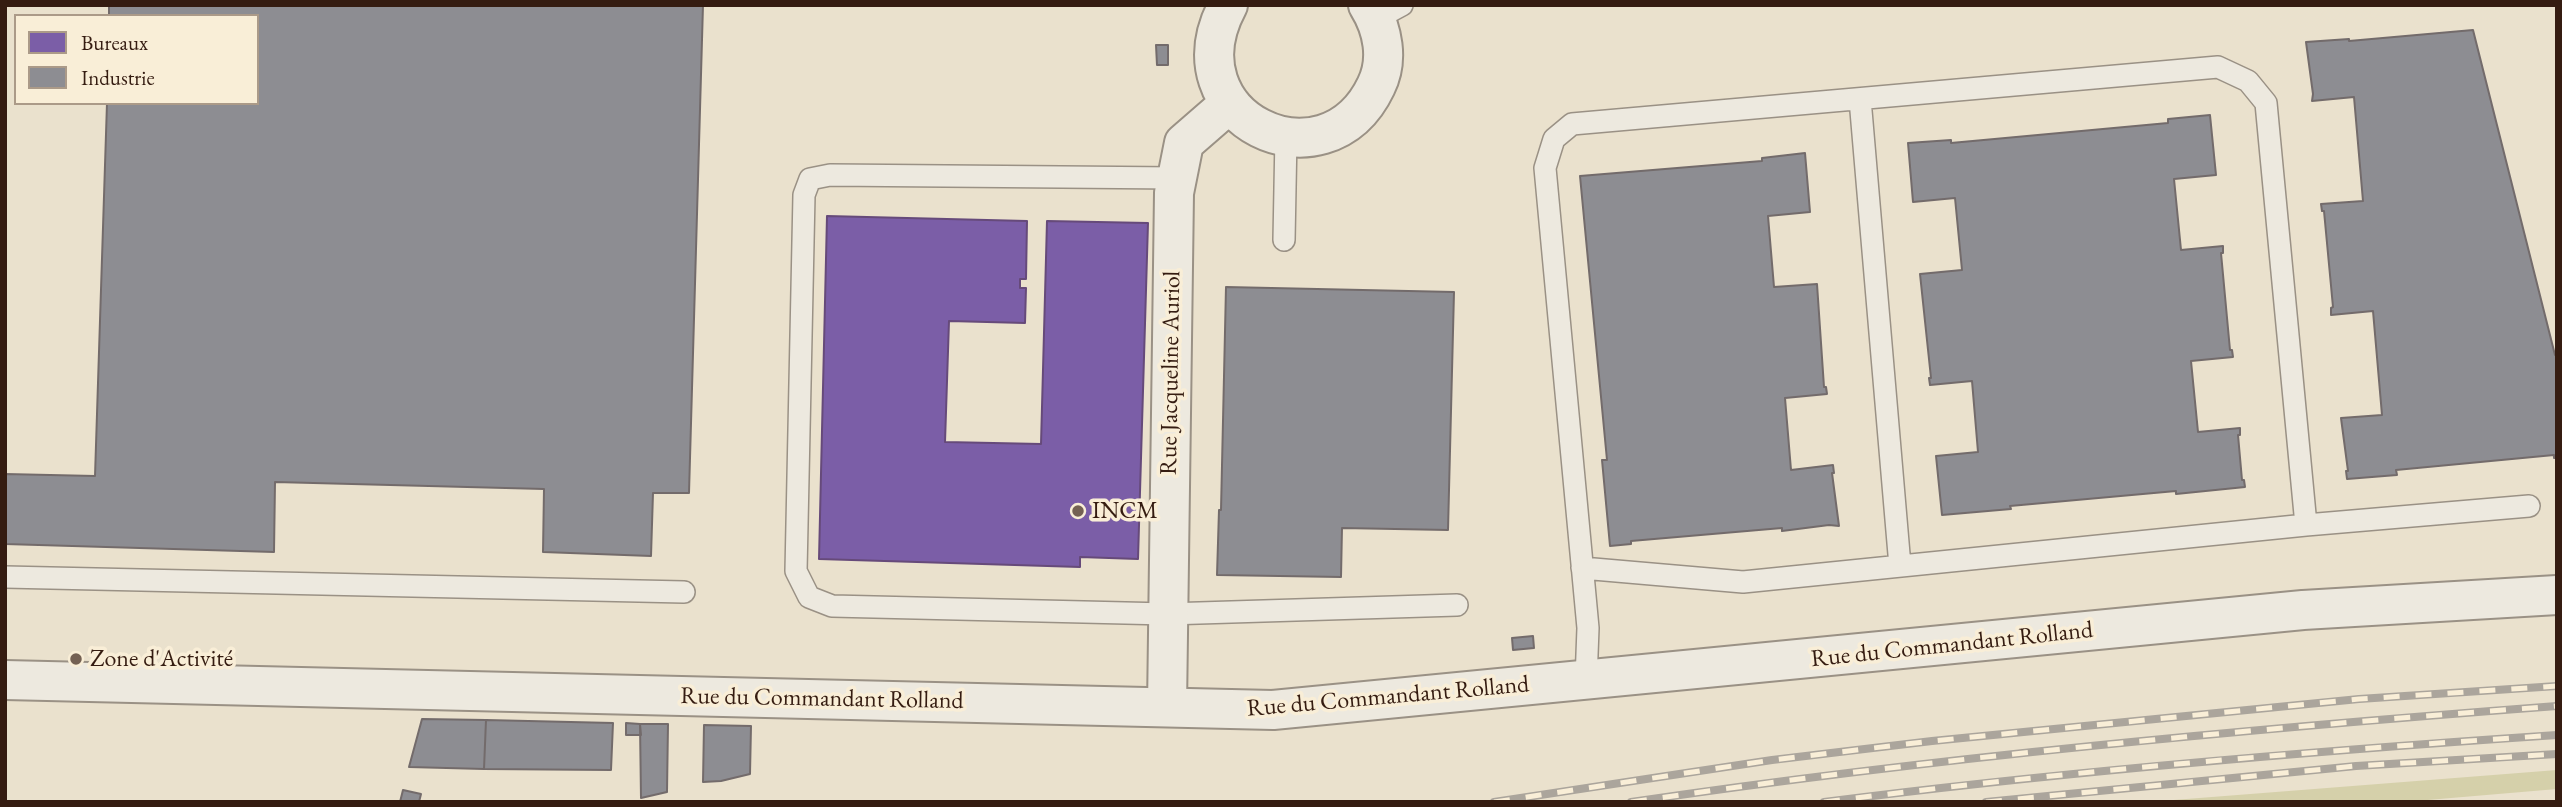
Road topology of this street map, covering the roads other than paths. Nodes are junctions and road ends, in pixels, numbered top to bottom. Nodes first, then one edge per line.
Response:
1 (1228, 5) edge
2 (1382, 10) edge
3 (1860, 99) junction
4 (1230, 103) junction
5 (1286, 136) junction
6 (1177, 178) junction
7 (1284, 240) dead end
8 (2529, 506) dead end
9 (2306, 525) junction
10 (1900, 566) junction
11 (1582, 568) junction
12 (5, 577) edge
13 (684, 592) dead end
14 (2557, 595) edge
15 (1457, 605) dead end
16 (1167, 614) junction
17 (5, 680) edge
18 (1586, 681) junction
19 (1167, 707) junction

1 - 4 street
2 - 5 street
3 - 9 lane
3 - 10 lane
3 - 11 lane
4 - 5 street
4 - 6 street, Rue Jacqueline Auriol
5 - 7 lane
6 - 16 street, Rue Jacqueline Auriol
6 - 16 lane
8 - 9 lane
9 - 10 lane
10 - 11 lane
11 - 18 lane
12 - 13 lane
14 - 18 street, Rue du Commandant Rolland
15 - 16 lane
16 - 19 street, Rue Jacqueline Auriol
17 - 19 street, Rue du Commandant Rolland
18 - 19 street, Rue du Commandant Rolland

